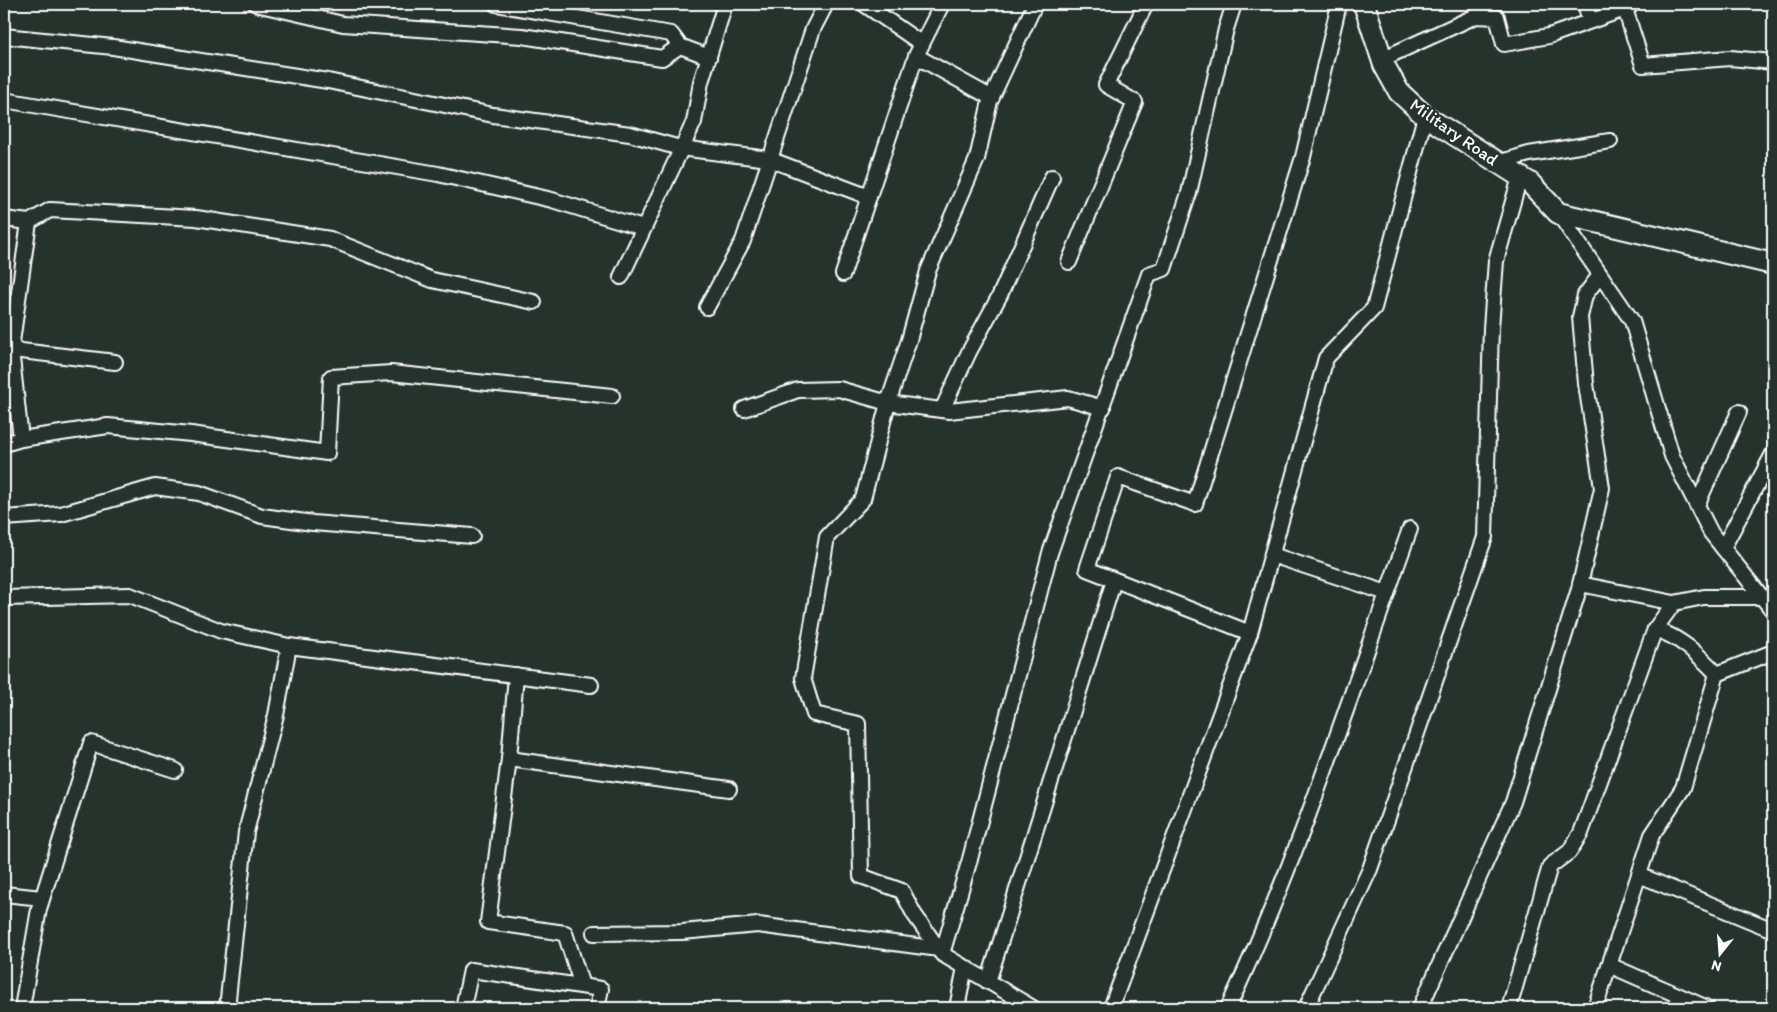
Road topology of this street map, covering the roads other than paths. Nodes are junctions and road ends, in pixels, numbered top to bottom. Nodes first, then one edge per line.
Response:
1 (256, 4) edge
2 (496, 4) edge
3 (725, 4) edge
4 (826, 4) edge
5 (864, 4) edge
6 (942, 4) edge
7 (1035, 4) edge
8 (1146, 4) edge
9 (1234, 4) edge
10 (1339, 4) edge
11 (1364, 4) edge
12 (1585, 4) edge
13 (1629, 6) edge
14 (1590, 21) junction
15 (4, 36) edge
16 (680, 46) junction
17 (919, 50) junction
18 (708, 57) junction
19 (1382, 59) junction
20 (1773, 62) edge
21 (992, 98) junction
22 (4, 100) edge
23 (1425, 116) junction
24 (1610, 141) dead end
25 (680, 148) junction
26 (769, 159) junction
27 (1497, 163) junction
28 (1052, 177) dead end
29 (1520, 177) junction
30 (869, 197) junction
31 (1558, 213) junction
32 (4, 219) edge
33 (29, 222) junction
34 (643, 228) junction
35 (1068, 262) dead end
36 (1773, 264) edge
37 (843, 274) dead end
38 (1600, 275) junction
39 (621, 277) dead end
40 (534, 302) dead end
41 (707, 307) dead end
42 (7, 349) edge
43 (115, 362) dead end
44 (612, 396) dead end
45 (888, 403) junction
46 (1103, 408) junction
47 (744, 409) dead end
48 (942, 410) junction
49 (1739, 412) dead end
50 (21, 439) junction
51 (4, 444) edge
52 (1773, 454) edge
53 (1697, 505) junction
54 (4, 518) edge
55 (1410, 529) dead end
56 (472, 536) dead end
57 (1723, 548) junction
58 (1272, 556) junction
59 (1114, 580) junction
60 (1580, 584) junction
61 (1387, 592) junction
62 (1762, 597) junction
63 (4, 598) edge
64 (1674, 603) junction
65 (1773, 611) edge
66 (1656, 629) junction
67 (1250, 634) junction
68 (289, 646) junction
69 (1773, 652) edge
70 (1717, 674) junction
71 (516, 675) junction
72 (591, 685) dead end
73 (509, 759) junction
74 (175, 770) dead end
75 (729, 789) dead end
76 (1639, 875) junction
77 (4, 894) edge
78 (42, 898) junction
79 (1773, 930) edge
80 (594, 933) dead end
81 (941, 951) junction
82 (1609, 965) junction
83 (964, 967) junction
84 (988, 982) junction
85 (582, 986) junction
86 (1674, 1002) edge
87 (22, 1008) edge
88 (226, 1008) edge
89 (463, 1008) edge
90 (597, 1008) edge
91 (957, 1008) edge
92 (1033, 1008) edge
93 (1111, 1008) edge
94 (1228, 1008) edge
95 (1306, 1008) edge
96 (1420, 1008) edge
97 (1509, 1008) edge
98 (1595, 1008) edge
99 (1707, 1008) edge

1 - 16 street
2 - 16 street
3 - 18 street
4 - 26 street
5 - 17 street
6 - 17 street
7 - 21 street
8 - 35 street
9 - 46 street
10 - 59 street
11 - 19 street, Military Road
12 - 14 street
13 - 14 street
13 - 20 street
14 - 19 street
15 - 25 street
16 - 18 street
17 - 21 street
17 - 30 street
18 - 25 street
19 - 23 street, Military Road
21 - 45 street
22 - 34 street
23 - 27 street, Military Road
23 - 58 street
24 - 27 street
25 - 26 street
25 - 34 street
26 - 30 street
26 - 41 street
27 - 29 street, Military Road
28 - 48 street
29 - 31 street, Military Road
29 - 95 street
30 - 37 street
31 - 36 street
31 - 38 street
32 - 33 street
33 - 40 street
33 - 42 street
34 - 39 street
38 - 53 street
38 - 60 street
42 - 43 street
42 - 50 street
44 - 50 street
45 - 47 street
45 - 48 street
45 - 81 street
46 - 48 street
46 - 81 street
49 - 53 street
50 - 51 street
52 - 57 street
53 - 57 street
54 - 56 street
55 - 61 street
57 - 62 street
58 - 61 street
58 - 67 street
59 - 67 street
59 - 84 street
60 - 64 street
60 - 96 street
61 - 94 street
62 - 64 street
62 - 65 street
63 - 68 street
64 - 66 street
66 - 70 street
66 - 97 street
67 - 93 street
68 - 71 street
68 - 88 street
69 - 70 street
70 - 76 street
71 - 72 street
71 - 73 street
73 - 75 street
73 - 85 street
74 - 78 street
76 - 79 street
76 - 82 street
77 - 78 street
78 - 87 street
80 - 81 street
81 - 83 street
82 - 86 street
82 - 98 street
83 - 84 street
83 - 91 street
84 - 92 street
85 - 89 street
85 - 90 street
86 - 99 street

